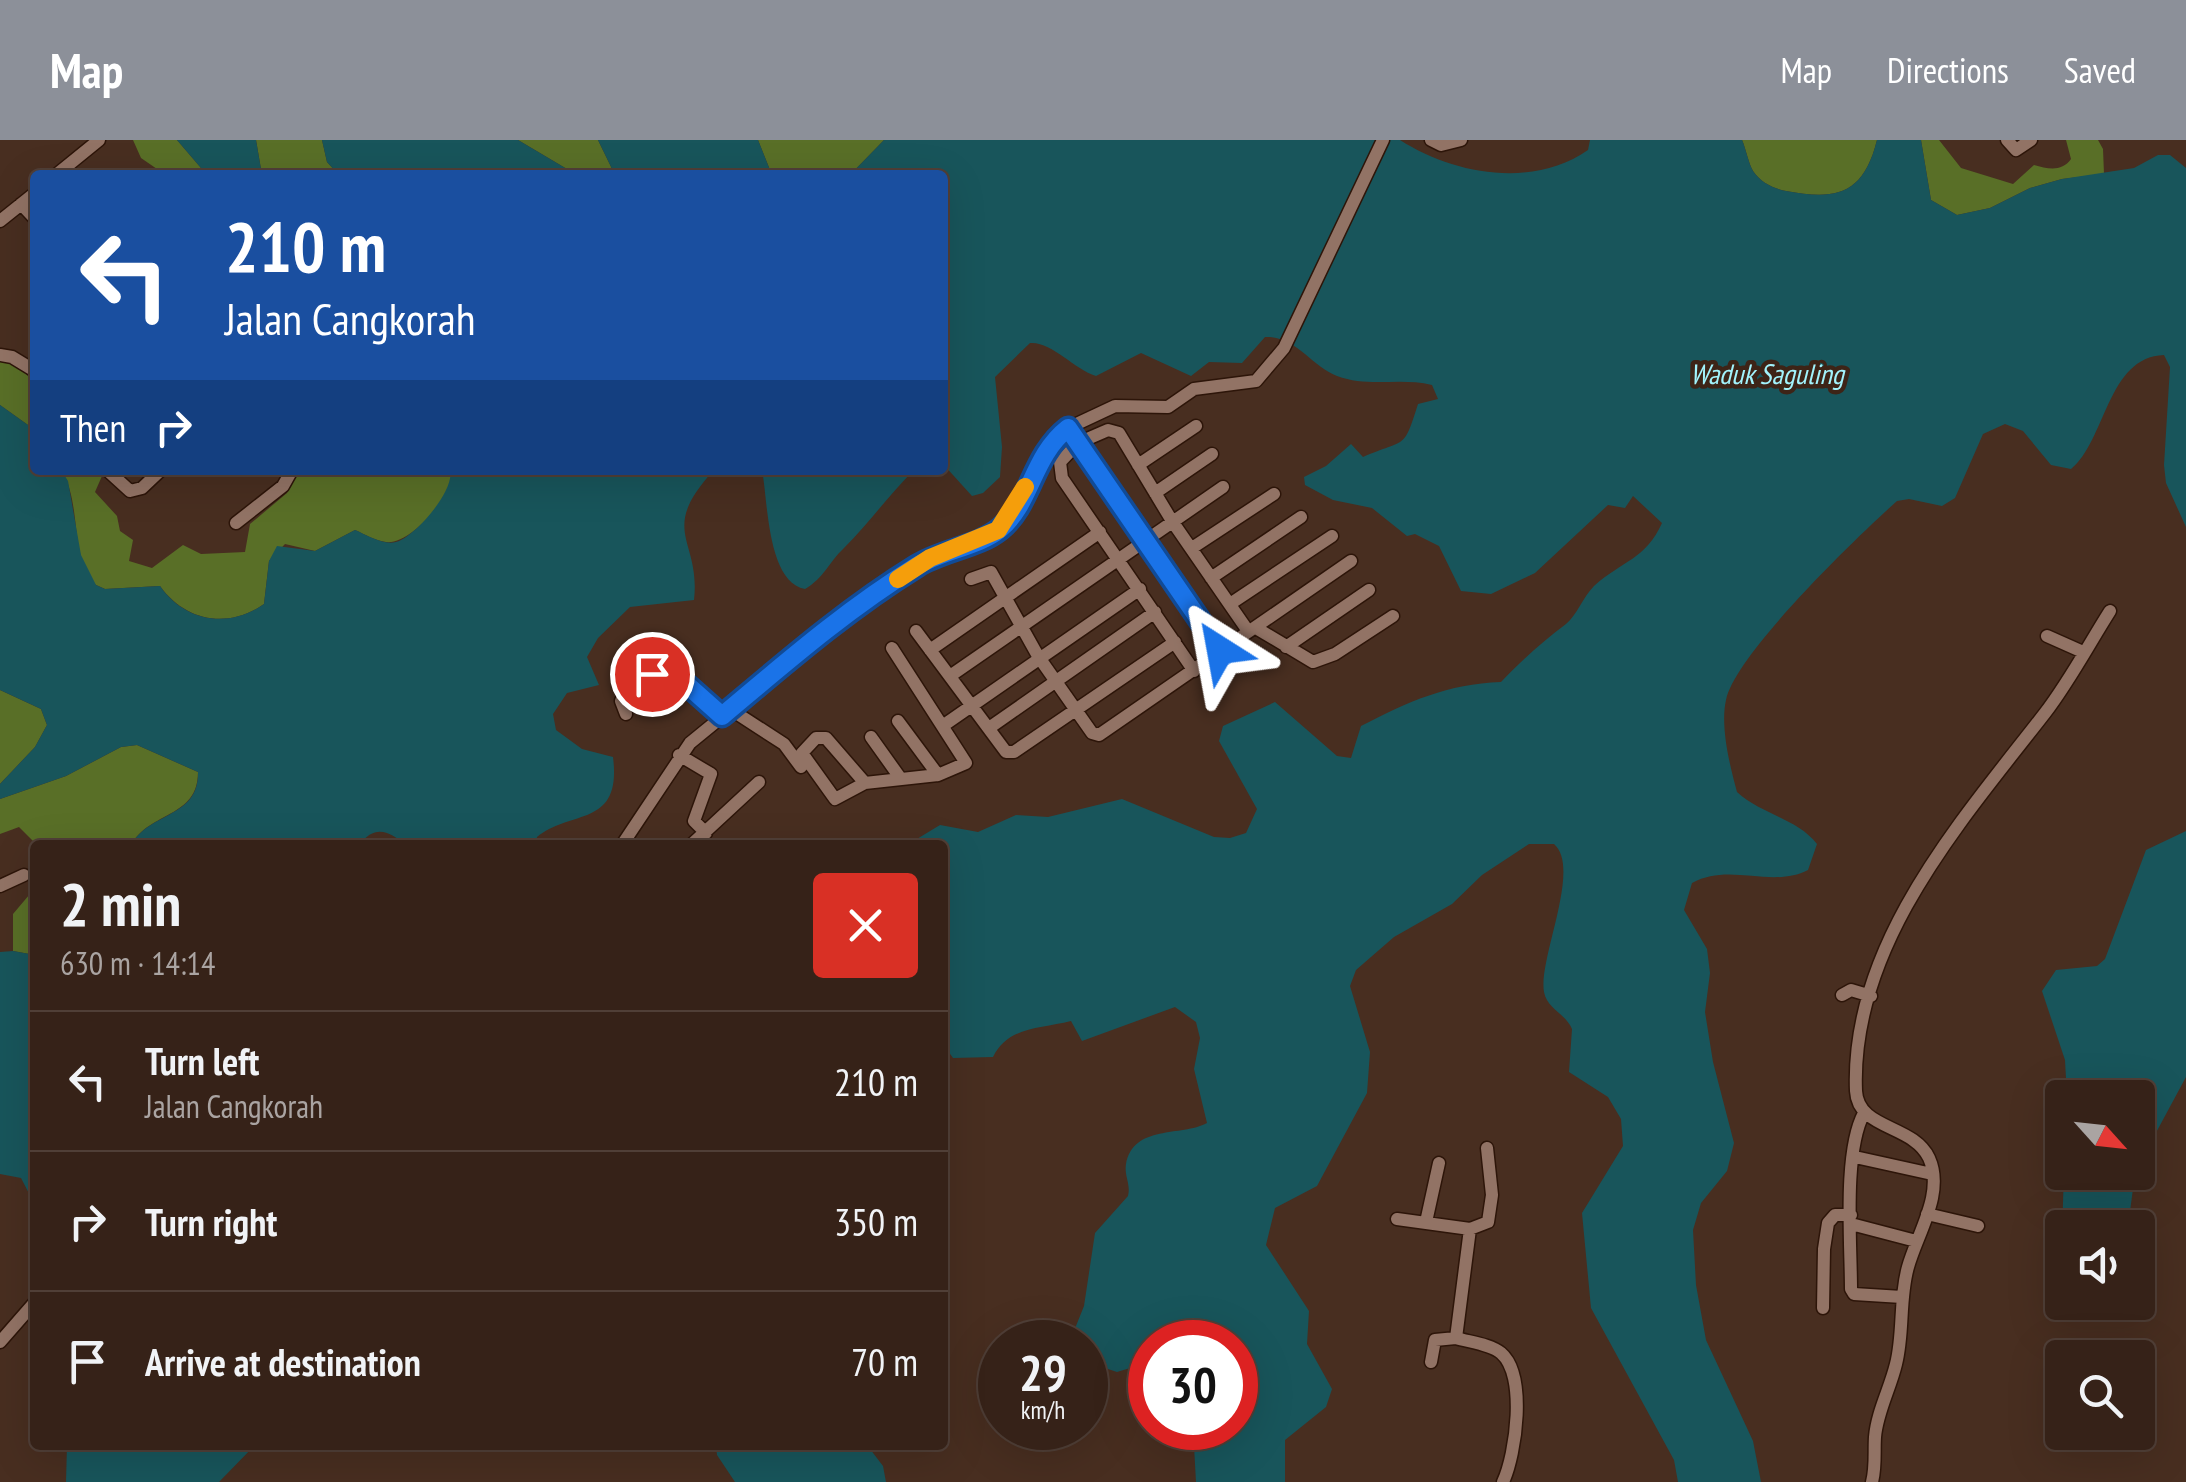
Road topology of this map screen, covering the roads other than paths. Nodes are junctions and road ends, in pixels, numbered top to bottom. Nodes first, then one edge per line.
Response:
1 (99, 140) edge
2 (1383, 140) edge
3 (1431, 140) edge
4 (1461, 140) edge
5 (2006, 140) edge
6 (2031, 140) edge
7 (62, 170) edge
8 (30, 197) edge
9 (21, 204) junction
10 (30, 214) edge
11 (0, 220) edge
12 (0, 355) edge
13 (30, 368) edge
14 (1196, 426) dead end
15 (1068, 428) junction
16 (1078, 443) junction
17 (1212, 454) dead end
18 (1138, 465) junction
19 (112, 475) edge
20 (156, 475) edge
21 (290, 475) edge
22 (1222, 486) dead end
23 (1155, 493) junction
24 (1274, 494) dead end
25 (1300, 517) dead end
26 (1172, 521) junction
27 (236, 522) dead end
28 (1100, 532) junction
29 (1332, 536) dead end
30 (1146, 540) junction
31 (1192, 548) junction
32 (1118, 558) junction
33 (1352, 561) dead end
34 (1210, 578) junction
35 (971, 579) dead end
36 (1140, 589) junction
37 (1369, 590) dead end
38 (1007, 598) junction
39 (1230, 604) junction
40 (2110, 611) dead end
41 (1155, 612) junction
42 (1393, 616) dead end
43 (1025, 626) junction
44 (1252, 630) junction
45 (916, 631) dead end
46 (2048, 636) dead end
47 (1175, 642) junction
48 (1286, 647) junction
49 (892, 648) dead end
50 (930, 650) junction
51 (1220, 650) junction
52 (2083, 652) junction
53 (1038, 656) junction
54 (1194, 671) junction
55 (950, 676) junction
56 (1056, 681) junction
57 (973, 705) junction
58 (1075, 709) junction
59 (726, 713) junction
60 (626, 714) dead end
61 (898, 721) dead end
62 (944, 725) junction
63 (989, 728) junction
64 (871, 738) dead end
65 (679, 755) junction
66 (804, 774) dead end
67 (938, 776) junction
68 (901, 779) junction
69 (760, 782) dead end
70 (865, 783) junction
71 (706, 833) junction
72 (625, 840) edge
73 (698, 840) edge
74 (24, 876) dead end
75 (0, 886) edge
76 (1842, 995) dead end
77 (1871, 996) junction
78 (1864, 1113) junction
79 (1487, 1148) dead end
80 (1855, 1157) junction
81 (1439, 1163) dead end
82 (1932, 1174) junction
83 (1927, 1214) junction
84 (1397, 1219) dead end
85 (1851, 1220) junction
86 (1426, 1222) junction
87 (1978, 1226) dead end
88 (1470, 1229) junction
89 (1916, 1241) junction
90 (1902, 1297) junction
91 (30, 1308) edge
92 (1823, 1308) dead end
93 (1456, 1338) junction
94 (0, 1342) edge
95 (1431, 1362) dead end
96 (1504, 1482) edge
97 (1872, 1482) edge

1 - 7 street
2 - 15 street
3 - 4 street
5 - 6 street
8 - 9 street
9 - 10 street
9 - 11 street
12 - 13 street
14 - 18 street
15 - 16 street
15 - 59 street
16 - 18 street
16 - 28 street
16 - 30 street
17 - 23 street
18 - 23 street
19 - 20 street
21 - 27 street
22 - 26 street
23 - 26 street
24 - 31 street
25 - 34 street
26 - 30 street
26 - 31 street
28 - 32 street
28 - 38 street
29 - 39 street
30 - 32 street
30 - 51 street
31 - 34 street
32 - 36 street
32 - 43 street
33 - 44 street
34 - 39 street
35 - 38 street
36 - 41 street
36 - 53 street
37 - 48 street
38 - 43 street
38 - 50 street
39 - 44 street
40 - 52 street
41 - 47 street
41 - 56 street
42 - 48 street
43 - 53 street
43 - 55 street
44 - 48 street
44 - 51 street
45 - 50 street
46 - 52 street
47 - 54 street
47 - 58 street
49 - 62 street
50 - 55 street
51 - 54 street
52 - 77 street
53 - 56 street
53 - 57 street
54 - 58 street
55 - 57 street
56 - 58 street
56 - 63 street
57 - 62 street
57 - 63 street
58 - 63 street
59 - 60 street
59 - 65 street
59 - 66 street
61 - 67 street
62 - 67 street
64 - 68 street
65 - 71 street
65 - 72 street
67 - 68 street
68 - 70 street
69 - 71 street
70 - 70 street
71 - 73 street
74 - 75 street
76 - 77 street
77 - 78 street
78 - 80 street
78 - 82 street
79 - 88 street
80 - 82 street
80 - 85 street
81 - 86 street
82 - 83 street
83 - 87 street
83 - 89 street
84 - 86 street
85 - 89 street
85 - 90 street
85 - 92 street
86 - 88 street
88 - 93 street
89 - 90 street
90 - 97 street
91 - 94 street
93 - 95 street
93 - 96 street

